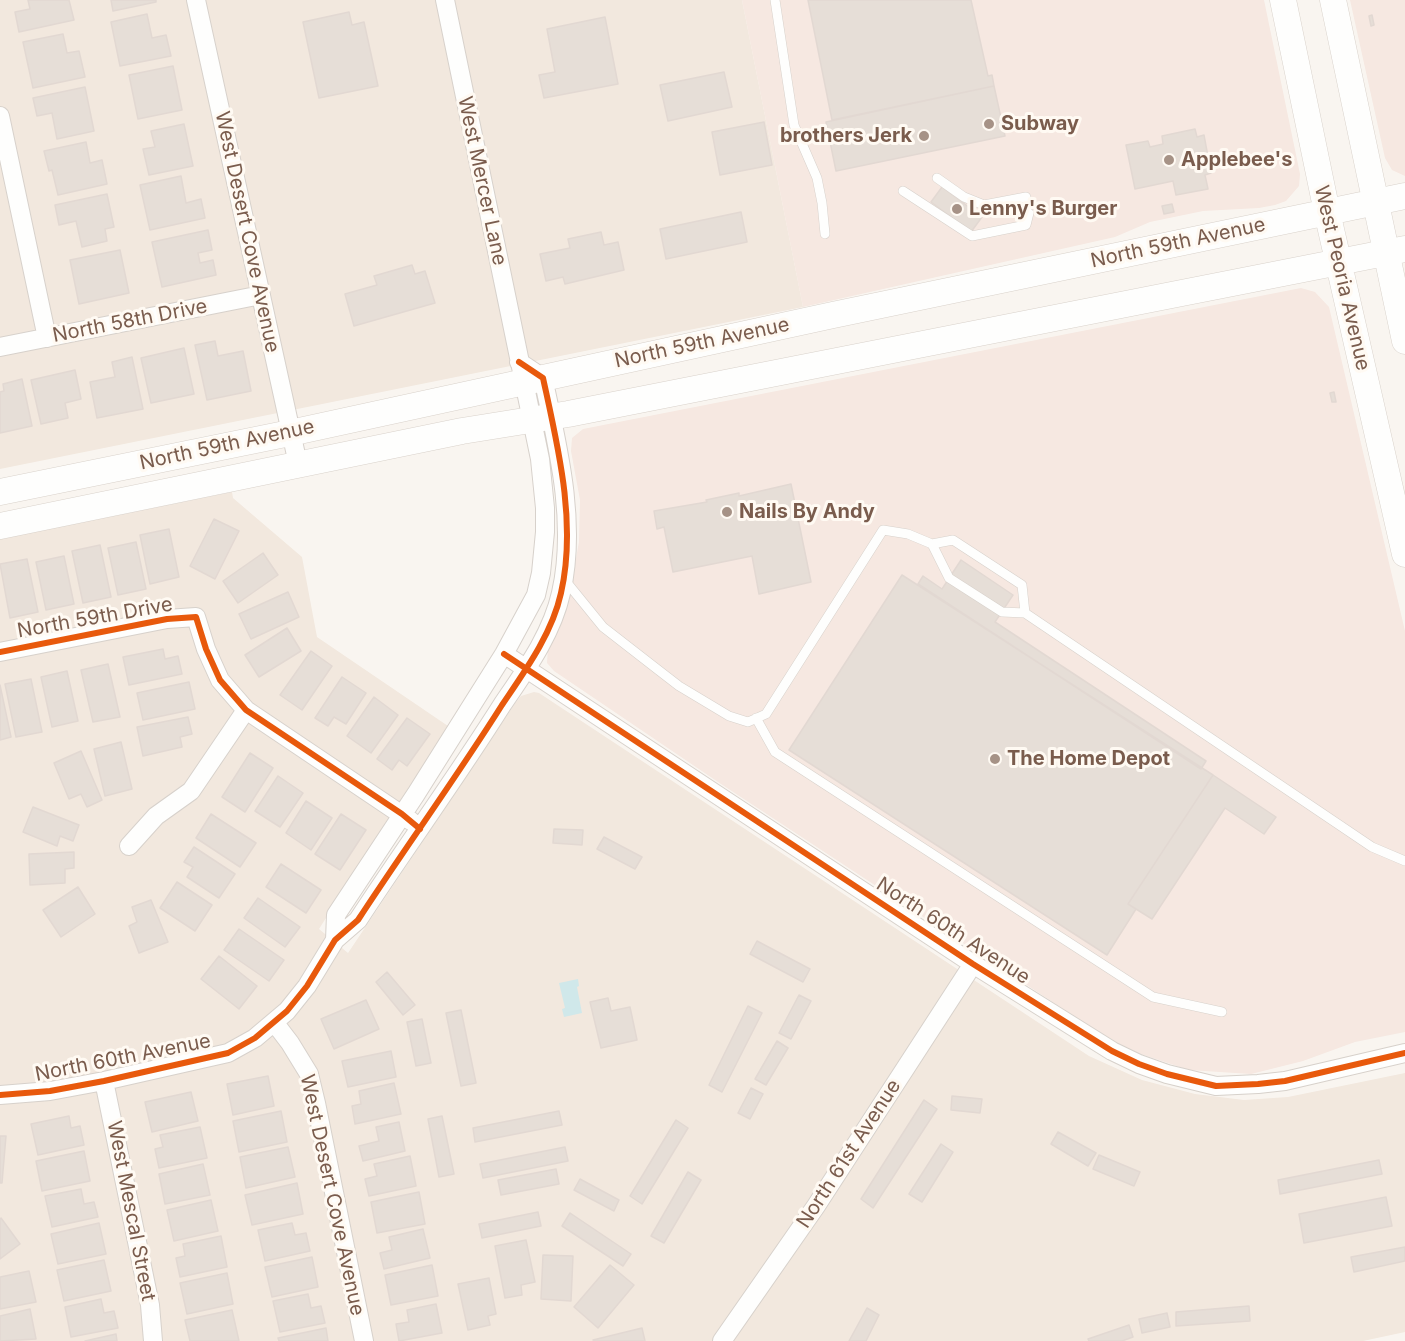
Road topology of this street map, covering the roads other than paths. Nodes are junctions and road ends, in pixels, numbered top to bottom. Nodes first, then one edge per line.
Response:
1 (196, 0) edge
2 (445, 0) edge
3 (775, 0) edge
4 (1283, 0) edge
5 (1333, 0) edge
6 (0, 116) edge
7 (937, 178) dead end
8 (903, 191) dead end
9 (1405, 196) edge
10 (1026, 197) dead end
11 (1376, 202) junction
12 (1327, 212) junction
13 (1029, 213) dead end
14 (825, 234) dead end
15 (1396, 251) edge
16 (1339, 262) junction
17 (261, 295) junction
18 (47, 338) junction
19 (1405, 341) edge
20 (0, 347) edge
21 (528, 374) junction
22 (541, 418) junction
23 (290, 433) junction
24 (298, 464) junction
25 (0, 492) edge
26 (0, 526) edge
27 (932, 544) junction
28 (1405, 555) edge
29 (564, 579) junction
30 (1025, 613) junction
31 (0, 652) edge
32 (504, 654) junction
33 (526, 668) junction
34 (246, 710) junction
35 (756, 718) junction
36 (402, 814) junction
37 (420, 829) junction
38 (129, 846) dead end
39 (1405, 861) edge
40 (335, 940) junction
41 (973, 964) junction
42 (1222, 1012) dead end
43 (274, 1022) junction
44 (1405, 1053) edge
45 (104, 1082) junction
46 (0, 1095) edge
47 (153, 1341) edge
48 (364, 1341) edge
49 (722, 1341) edge

1 - 17 street, West Desert Cove Avenue
2 - 21 street, West Mercer Lane
3 - 14 lane
4 - 12 main road, West Peoria Avenue
5 - 11 main road
6 - 18 street
7 - 10 lane
8 - 13 lane
9 - 11 main road, North 59th Avenue
11 - 12 main road, North 59th Avenue
11 - 15 main road
12 - 16 main road, West Peoria Avenue
12 - 21 main road, North 59th Avenue
15 - 16 main road, North 59th Avenue
15 - 19 main road
16 - 22 main road, North 59th Avenue
16 - 28 main road, West Peoria Avenue
17 - 18 street, North 58th Drive
17 - 23 street, West Desert Cove Avenue
18 - 20 street, North 58th Drive
21 - 22 street, West Mercer Lane
21 - 23 main road, North 59th Avenue
22 - 24 main road, North 59th Avenue
22 - 29 street, West Mercer Lane
22 - 32 street, West Mercer Lane
23 - 24 street, West Desert Cove Avenue
23 - 25 main road, North 59th Avenue
24 - 26 main road, North 59th Avenue
27 - 30 lane
27 - 30 lane
27 - 35 lane
29 - 33 street, West Mercer Lane
29 - 35 lane
30 - 39 lane
31 - 34 street, North 59th Drive
32 - 33 street, North 60th Avenue
32 - 36 street, North 60th Avenue
33 - 37 street, North 60th Avenue
33 - 41 street, North 60th Avenue
34 - 36 street
34 - 38 street
35 - 42 lane
36 - 37 street
36 - 40 street, North 60th Avenue
37 - 40 street, North 60th Avenue
40 - 43 street, North 60th Avenue
41 - 44 street, North 60th Avenue
41 - 49 street, North 61st Avenue
43 - 45 street, North 60th Avenue
43 - 48 street, West Desert Cove Avenue
45 - 46 street, North 60th Avenue
45 - 47 street, West Mescal Street

